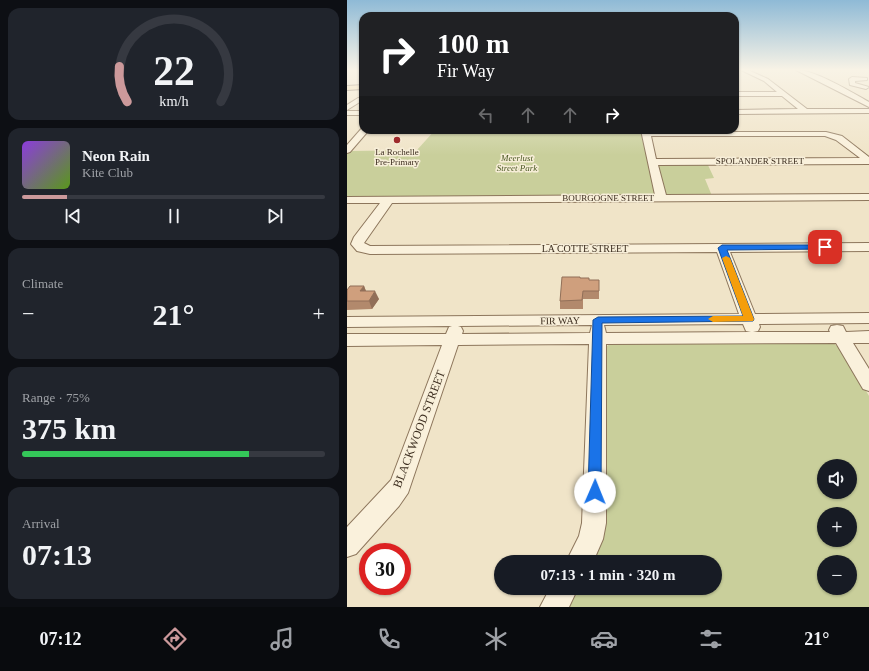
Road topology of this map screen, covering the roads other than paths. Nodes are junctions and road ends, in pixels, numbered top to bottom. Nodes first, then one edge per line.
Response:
1 (357, 98) edge
2 (789, 98) edge
3 (857, 98) edge
4 (869, 105) edge
5 (359, 109) edge
6 (347, 111) edge
7 (869, 111) edge
8 (359, 112) edge
9 (739, 112) edge
10 (806, 112) junction
11 (739, 133) edge
12 (361, 134) edge
13 (645, 134) edge
14 (347, 150) edge
15 (869, 161) edge
16 (652, 162) junction
17 (869, 197) edge
18 (661, 198) junction
19 (389, 199) junction
20 (347, 200) edge
21 (869, 247) edge
22 (722, 248) junction
23 (830, 318) junction
24 (869, 318) edge
25 (749, 319) junction
26 (347, 322) edge
27 (598, 329) junction
28 (456, 330) junction
29 (757, 337) junction
30 (841, 337) junction
31 (869, 337) edge
32 (347, 340) edge
33 (869, 384) edge
34 (347, 545) edge
35 (583, 555) edge
36 (561, 595) edge
37 (554, 607) edge

1 - 6 street
2 - 10 street
3 - 4 street
5 - 6 street
6 - 8 street
7 - 10 street
9 - 10 street
11 - 15 street
12 - 14 street
13 - 16 street
15 - 16 street, SPOLANDER STREET
16 - 18 street
17 - 18 street, BOURGOGNE STREET
18 - 19 street, BOURGOGNE STREET
19 - 20 street, BOURGOGNE STREET
19 - 22 street, LA COTTE STREET
21 - 22 street, LA COTTE STREET
22 - 25 street
23 - 24 street, FIR WAY
23 - 25 street, FIR WAY
23 - 30 street
25 - 27 street, FIR WAY
25 - 29 street
26 - 28 street, FIR WAY
27 - 28 street, FIR WAY
27 - 29 street, FIR WAY
27 - 35 street
28 - 32 street, FIR WAY
28 - 34 street, BLACKWOOD STREET
29 - 30 street, FIR WAY
30 - 31 street, FIR WAY
30 - 33 street
36 - 37 street

